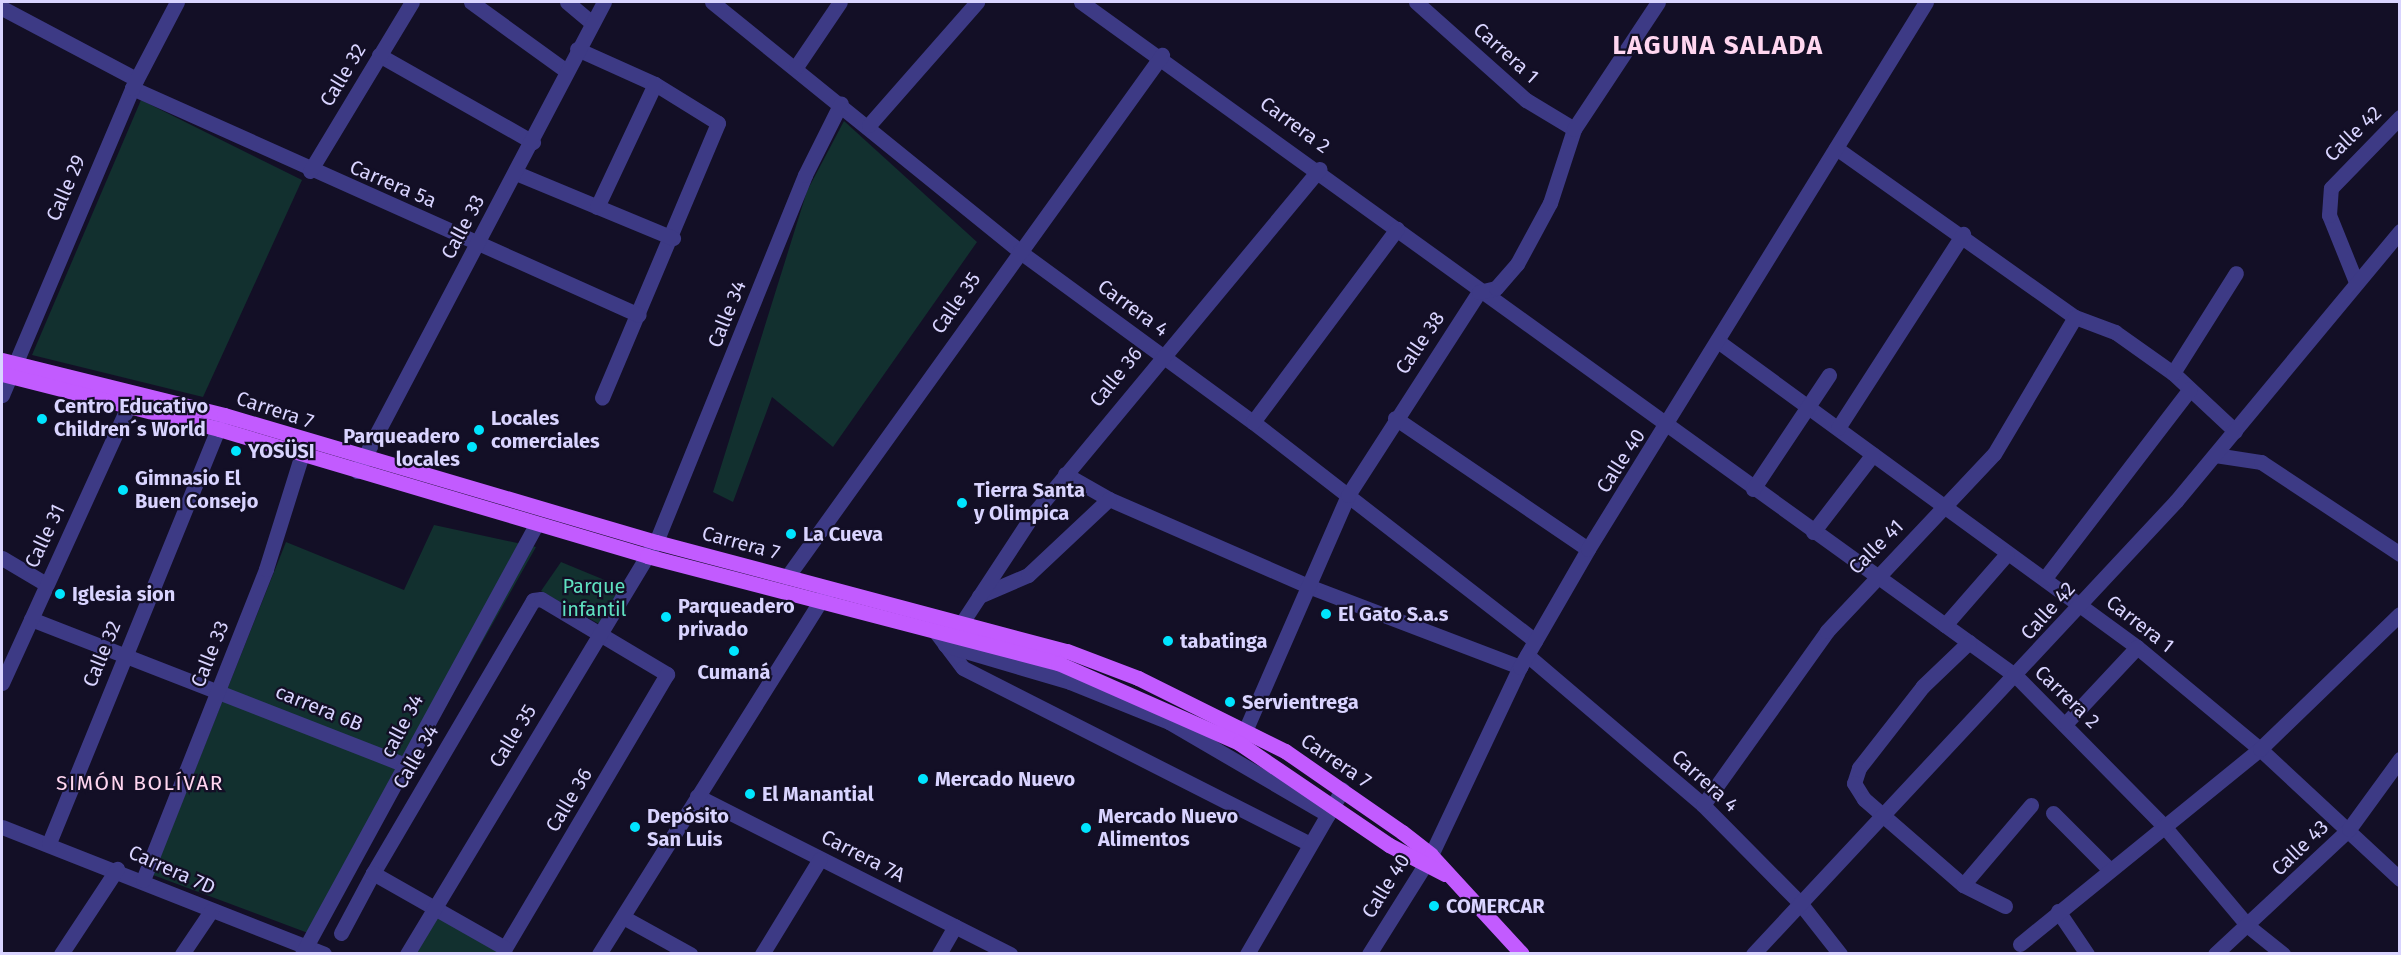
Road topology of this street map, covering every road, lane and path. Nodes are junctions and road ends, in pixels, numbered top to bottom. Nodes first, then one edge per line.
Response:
1 (177, 2) edge
2 (412, 2) edge
3 (471, 2) edge
4 (567, 2) edge
5 (604, 2) edge
6 (712, 2) edge
7 (840, 2) edge
8 (977, 2) edge
9 (1081, 2) edge
10 (1416, 2) edge
11 (1658, 2) edge
12 (1926, 2) edge
13 (2, 8) edge
14 (592, 22) junction
15 (577, 50) junction
16 (379, 55) junction
17 (1162, 55) junction
18 (796, 67) junction
19 (565, 70) junction
20 (134, 83) junction
21 (655, 84) junction
22 (841, 103) junction
23 (2400, 117) edge
24 (869, 126) junction
25 (1574, 129) junction
26 (532, 142) junction
27 (1836, 148) junction
28 (1320, 169) junction
29 (310, 171) junction
30 (516, 173) junction
31 (597, 207) junction
32 (1397, 229) junction
33 (2400, 231) edge
34 (1964, 234) junction
35 (673, 238) junction
36 (478, 244) junction
37 (1019, 251) junction
38 (2236, 273) dead end
39 (2356, 282) junction
40 (1479, 292) junction
41 (639, 315) junction
42 (2075, 317) junction
43 (1719, 342) junction
44 (1161, 354) junction
45 (8, 369) edge
46 (2173, 373) junction
47 (1829, 375) dead end
48 (2190, 389) junction
49 (2, 395) edge
50 (602, 398) dead end
51 (128, 407) junction
52 (1808, 407) junction
53 (1395, 418) junction
54 (221, 422) junction
55 (1253, 422) junction
56 (1668, 428) junction
57 (1838, 428) junction
58 (2235, 431) junction
59 (300, 440) junction
60 (1873, 454) junction
61 (2215, 455) junction
62 (301, 456) junction
63 (360, 465) junction
64 (1065, 474) junction
65 (1753, 489) junction
66 (1347, 495) junction
67 (1109, 499) junction
68 (1947, 507) junction
69 (536, 524) junction
70 (1813, 532) junction
71 (656, 542) junction
72 (1588, 549) junction
73 (2007, 554) junction
74 (2400, 554) edge
75 (647, 556) junction
76 (2, 558) edge
77 (1875, 576) junction
78 (787, 577) junction
79 (2045, 578) junction
80 (46, 584) junction
81 (1308, 586) junction
82 (824, 595) junction
83 (979, 596) junction
84 (2081, 605) junction
85 (2400, 614) edge
86 (31, 620) junction
87 (961, 624) junction
88 (1946, 625) junction
89 (935, 631) junction
90 (600, 637) junction
91 (1535, 641) junction
92 (1970, 642) junction
93 (945, 645) junction
94 (2137, 647) junction
95 (123, 656) junction
96 (1523, 661) junction
97 (2016, 676) junction
98 (2, 683) edge
99 (218, 691) junction
100 (2066, 723) junction
101 (1245, 731) junction
102 (2260, 749) junction
103 (2400, 759) edge
104 (405, 765) junction
105 (697, 796) junction
106 (1335, 803) junction
107 (1703, 805) junction
108 (2031, 805) dead end
109 (2053, 813) dead end
110 (1884, 815) junction
111 (2163, 825) junction
112 (2, 828) edge
113 (2349, 829) junction
114 (49, 843) junction
115 (1310, 844) junction
116 (820, 859) junction
117 (1428, 860) junction
118 (117, 868) junction
119 (2109, 869) junction
120 (373, 873) junction
121 (2399, 877) edge
122 (142, 879) junction
123 (1963, 885) junction
124 (1800, 903) junction
125 (2005, 906) dead end
126 (434, 907) junction
127 (211, 911) junction
128 (2058, 911) junction
129 (623, 917) junction
130 (955, 926) junction
131 (2248, 926) junction
132 (341, 933) dead end
133 (2020, 944) dead end
134 (303, 951) edge
135 (61, 954) edge
136 (182, 954) edge
137 (324, 954) edge
138 (407, 954) edge
139 (599, 954) edge
140 (690, 954) edge
141 (762, 954) edge
142 (939, 954) edge
143 (1010, 954) edge
144 (1247, 954) edge
145 (1369, 954) edge
146 (1522, 954) edge
147 (1753, 954) edge
148 (1840, 954) edge
149 (2087, 954) edge
150 (2215, 954) edge
151 (2283, 954) edge

1 - 20 street, Calle 29
2 - 16 street, Calle 32
3 - 19 street
4 - 14 street
5 - 14 street, Calle 33
6 - 18 street, Carrera 4
7 - 18 street
8 - 24 street
9 - 17 street, Carrera 2
10 - 25 street, Carrera 1
11 - 25 street, Calle 38
12 - 27 street, Calle 40
13 - 20 street
14 - 15 street, Calle 33
15 - 19 street, Calle 33
15 - 21 street
16 - 26 street
16 - 29 street, Calle 32
17 - 28 street, Carrera 2
17 - 37 street, Calle 35
18 - 22 street, Carrera 4
19 - 26 street, Calle 33
20 - 29 street, Carrera 5a
20 - 45 street, Calle 29
21 - 31 street
21 - 35 street
22 - 24 street, Carrera 4
22 - 71 street, Calle 34
23 - 39 street, Calle 42
24 - 37 street, Carrera 4
25 - 40 street, Calle 38
26 - 30 street, Calle 33
27 - 34 street
27 - 43 street, Calle 40
28 - 32 street, Carrera 2
28 - 44 street, Calle 36
29 - 36 street, Carrera 5a
30 - 31 street
30 - 36 street, Calle 33
31 - 35 street
32 - 40 street, Carrera 2
32 - 55 street
33 - 39 street, Calle 42
34 - 42 street
34 - 57 street
35 - 41 street
36 - 41 street, Carrera 5a
36 - 63 street, Calle 33
37 - 44 street, Carrera 4
37 - 78 street, Calle 35
38 - 46 street
39 - 58 street, Calle 42
40 - 53 street, Calle 38
40 - 56 street, Carrera 2
41 - 50 street
42 - 46 street
42 - 68 street, Calle 41
43 - 52 street, Carrera 1
43 - 56 street, Calle 40
44 - 55 street, Carrera 4
44 - 64 street, Calle 36
45 - 49 street, Calle 29
45 - 51 main road, Carrera 7
45 - 54 main road, Carrera 7
46 - 48 street
47 - 52 street
48 - 58 street
48 - 79 street
51 - 54 main road, Carrera 7
51 - 80 street, Calle 31
52 - 57 street, Carrera 1
52 - 65 street
53 - 66 street, Calle 38
53 - 72 street
54 - 59 main road, Carrera 7
54 - 62 main road, Carrera 7
54 - 95 street, Calle 32
55 - 66 street, Carrera 4
56 - 65 street, Carrera 2
56 - 72 street, Calle 40
57 - 60 street, Carrera 1
58 - 61 street, Calle 42
59 - 62 street, Calle 33
59 - 63 main road, Carrera 7
60 - 68 street, Carrera 1
60 - 70 street
61 - 74 street
61 - 84 street, Calle 42
62 - 63 main road, Carrera 7
62 - 99 street, Calle 33
63 - 69 main road, Carrera 7
63 - 71 main road, Carrera 7
64 - 67 street, Carrera 4
64 - 83 street, Calle 36
65 - 70 street, Carrera 2
66 - 81 street, Calle 38
66 - 91 street, Carrera 4
67 - 81 street, Carrera 4
67 - 83 street
68 - 73 street, Carrera 1
68 - 77 street, Calle 41
69 - 75 main road, Carrera 7
69 - 104 street, calle 34
70 - 77 street, Carrera 2
71 - 75 street, Calle 35
71 - 78 main road, Carrera 7
72 - 91 street, Calle 40
73 - 79 street, Carrera 1
73 - 88 street
75 - 82 main road, Carrera 7
75 - 90 street, Calle 35
76 - 80 street
77 - 88 street, Carrera 2
77 - 107 street, Calle 41
78 - 82 main road, Carrera 7
79 - 84 street, Carrera 1
80 - 86 street, Calle 31
81 - 96 street, Carrera 4
81 - 101 street, Calle 38
82 - 87 main road, Carrera 7
82 - 89 main road, Carrera 7
82 - 105 street
83 - 87 street, Calle 36
84 - 94 street, Carrera 1
84 - 97 street, Calle 42
85 - 102 street
86 - 95 street
86 - 98 street, Calle 31
87 - 101 main road, Carrera 7
88 - 92 street, Carrera 2
89 - 93 street
89 - 106 main road, Carrera 7
90 - 120 street, Calle 34
90 - 126 street, Calle 35
90 - 126 street, Calle 36
91 - 96 street, Calle 40
92 - 97 street, Carrera 2
92 - 110 street
93 - 106 street
93 - 115 street
94 - 100 street
94 - 102 street, Carrera 1
95 - 99 street
95 - 114 street, Calle 32
96 - 107 street, Carrera 4
96 - 117 street, Calle 40
97 - 100 street, Carrera 2
97 - 110 street, Calle 42
99 - 104 street, carrera 6B
99 - 122 street, Calle 33
100 - 111 street, Carrera 2
101 - 106 main road, Carrera 7
102 - 111 street
102 - 113 street, Carrera 1
103 - 113 street, Calle 43
104 - 134 street, calle 34
105 - 116 street, Carrera 7A
105 - 129 street
106 - 115 street
106 - 117 main road, Carrera 7
107 - 124 street, Carrera 4
108 - 123 street
109 - 119 street
110 - 123 street
110 - 124 street, Calle 42
111 - 119 street
111 - 131 street, Carrera 2
112 - 114 street, Carrera 7D
113 - 121 street, Carrera 1
113 - 131 street, Calle 43
114 - 118 street, Carrera 7D
115 - 144 street
116 - 130 street, Carrera 7A
116 - 141 street
117 - 145 street, Calle 40
117 - 146 main road, Carrera 7
118 - 122 street, Carrera 7D
118 - 135 street
119 - 128 street
120 - 126 street
120 - 132 street, Calle 34
122 - 127 street, Carrera 7D
123 - 125 street
124 - 147 street, Calle 42
124 - 148 street, Carrera 4
126 - 138 street, Calle 35
127 - 134 street, Carrera 7D
127 - 136 street
128 - 133 street
128 - 149 street
129 - 139 street
129 - 140 street
130 - 142 street
130 - 143 street, Carrera 7A
131 - 150 street, Calle 43
131 - 151 street, Carrera 2
134 - 137 street, Carrera 7D

